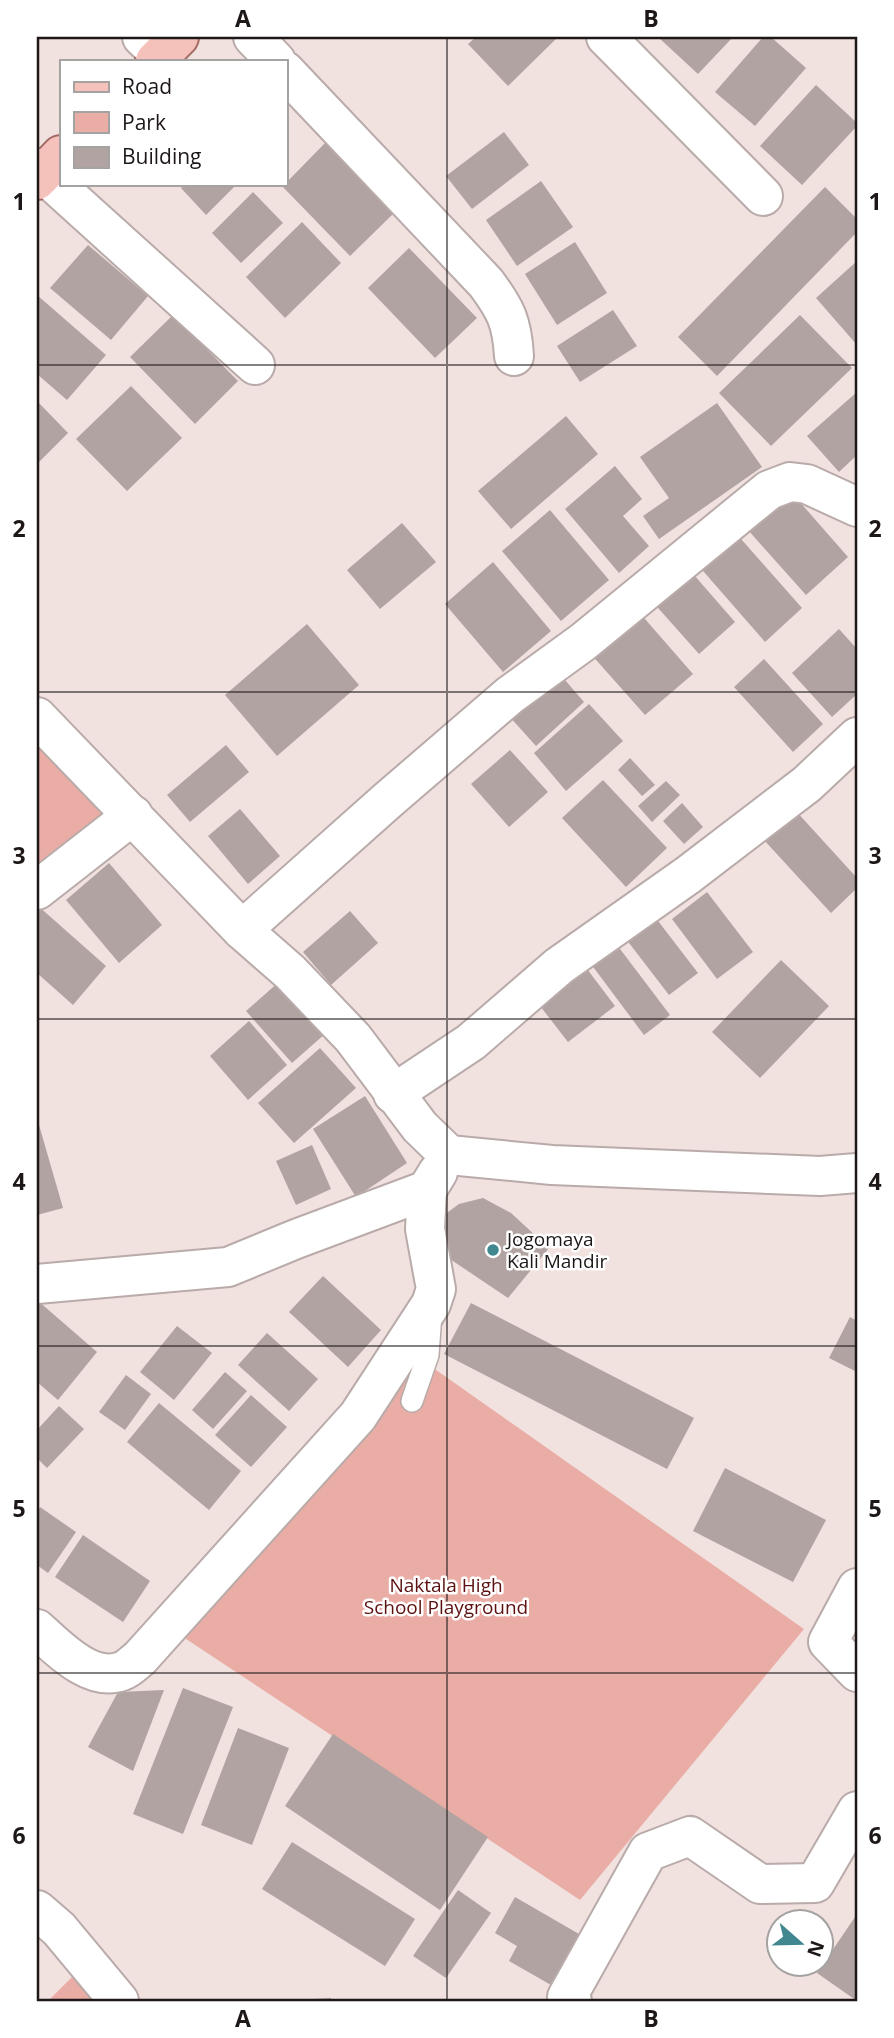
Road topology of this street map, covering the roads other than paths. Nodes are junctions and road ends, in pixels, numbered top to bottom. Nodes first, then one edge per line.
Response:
1 (253, 37) edge
2 (606, 37) edge
3 (275, 60) edge
4 (287, 73) edge
5 (44, 169) edge
6 (60, 184) edge
7 (62, 186) edge
8 (763, 196) dead end
9 (514, 356) dead end
10 (256, 365) dead end
11 (857, 507) edge
12 (37, 717) edge
13 (857, 737) edge
14 (133, 815) junction
15 (37, 890) edge
16 (243, 930) junction
17 (393, 1094) junction
18 (449, 1155) junction
19 (857, 1173) edge
20 (427, 1191) junction
21 (37, 1284) edge
22 (431, 1304) junction
23 (412, 1401) dead end
24 (857, 1588) edge
25 (37, 1629) edge
26 (857, 1672) edge
27 (857, 1811) edge
28 (37, 1910) edge
29 (119, 2001) edge
30 (572, 2001) edge

1 - 3 street
2 - 8 street
4 - 9 street
5 - 6 street
7 - 10 street
11 - 16 street
12 - 14 street
13 - 17 street
14 - 15 street
14 - 16 street
16 - 17 street
17 - 18 street
18 - 19 street
18 - 20 street
20 - 21 street
20 - 22 street
22 - 23 lane
22 - 25 street
24 - 26 street
27 - 30 street
28 - 29 street

